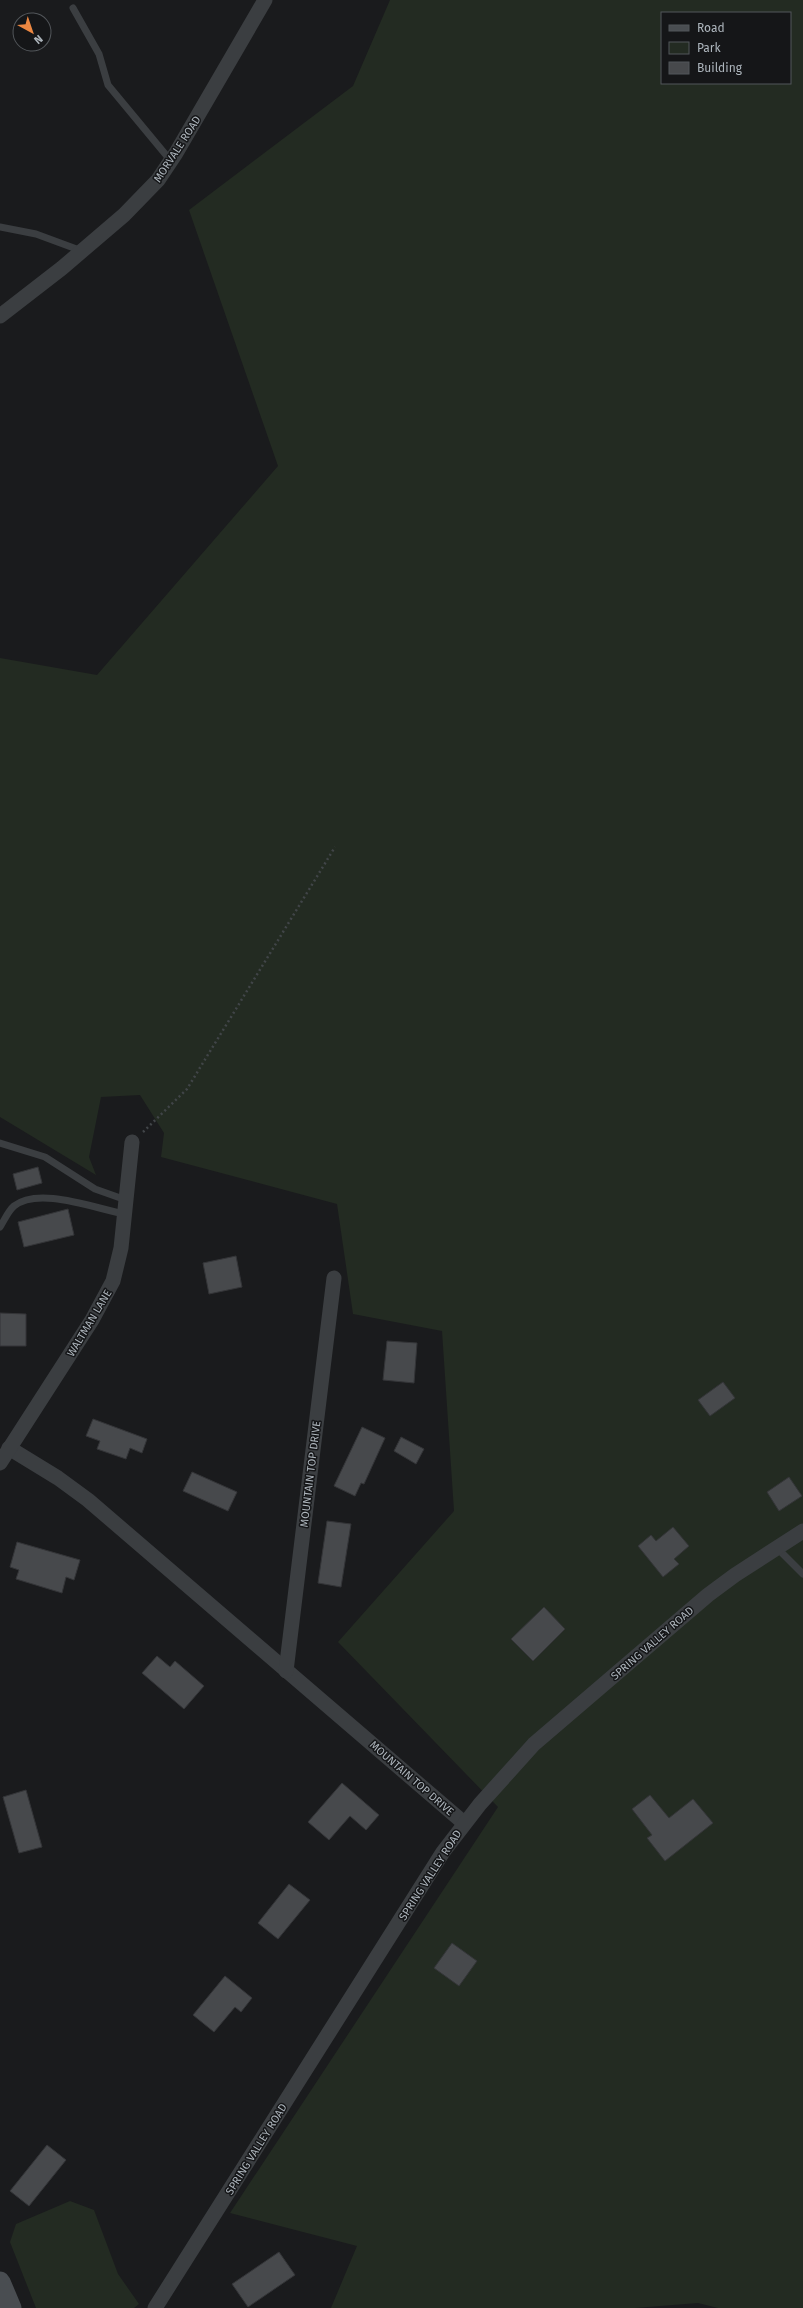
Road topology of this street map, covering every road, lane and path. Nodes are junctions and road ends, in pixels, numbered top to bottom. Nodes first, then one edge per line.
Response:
1 (265, 0) edge
2 (73, 8) dead end
3 (171, 161) junction
4 (0, 227) edge
5 (82, 251) junction
6 (0, 316) edge
7 (335, 847) dead end
8 (132, 1142) joint
9 (0, 1143) edge
10 (126, 1207) junction
11 (0, 1227) edge
12 (334, 1278) dead end
13 (9, 1448) junction
14 (0, 1462) edge
15 (803, 1531) edge
16 (777, 1548) junction
17 (803, 1574) edge
18 (286, 1671) junction
19 (464, 1823) junction
20 (0, 2282) edge
21 (11, 2308) edge
22 (155, 2308) edge

1 - 3 street, MORVALE ROAD
2 - 3 lane
3 - 5 street, MORVALE ROAD
4 - 5 lane
5 - 6 street, MORVALE ROAD
7 - 8 path
8 - 10 street, WALTMAN LANE
9 - 10 lane
10 - 11 lane
10 - 13 street, WALTMAN LANE
12 - 18 street, MOUNTAIN TOP DRIVE
13 - 14 street, WALTMAN LANE
13 - 18 street, MOUNTAIN TOP DRIVE
15 - 16 street, SPRING VALLEY ROAD
16 - 17 lane
16 - 19 street, SPRING VALLEY ROAD
18 - 19 street, MOUNTAIN TOP DRIVE
19 - 22 street, SPRING VALLEY ROAD
20 - 21 main road

